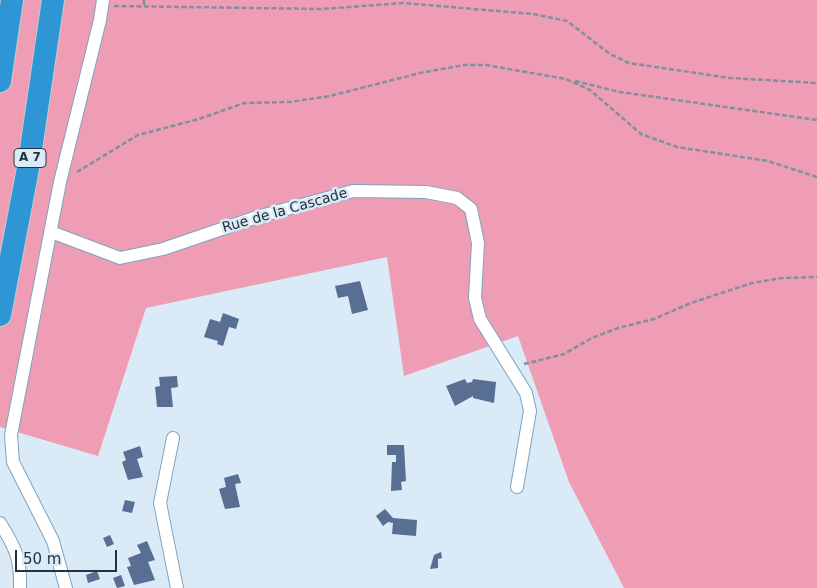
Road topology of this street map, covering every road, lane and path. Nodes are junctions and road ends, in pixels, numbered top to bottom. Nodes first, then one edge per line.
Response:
1 (12, 0) edge
2 (53, 0) edge
3 (144, 0) edge
4 (102, 3) edge
5 (144, 7) junction
6 (566, 79) junction
7 (0, 81) edge
8 (817, 83) edge
9 (817, 120) edge
10 (817, 177) edge
11 (60, 182) junction
12 (51, 232) junction
13 (817, 276) edge
14 (0, 315) edge
15 (510, 368) junction
16 (173, 438) dead end
17 (517, 487) dead end
18 (0, 523) edge
19 (20, 588) edge
20 (66, 588) edge
21 (177, 588) edge

1 - 7 highway
2 - 14 highway, A 7
3 - 5 path
4 - 5 path
4 - 11 street
5 - 8 path
6 - 9 path
6 - 10 path
6 - 11 path
11 - 12 street
12 - 15 street, Rue de la Cascade
12 - 20 street
13 - 15 path
15 - 17 street, Rue de la Cascade
16 - 21 street
18 - 19 street

